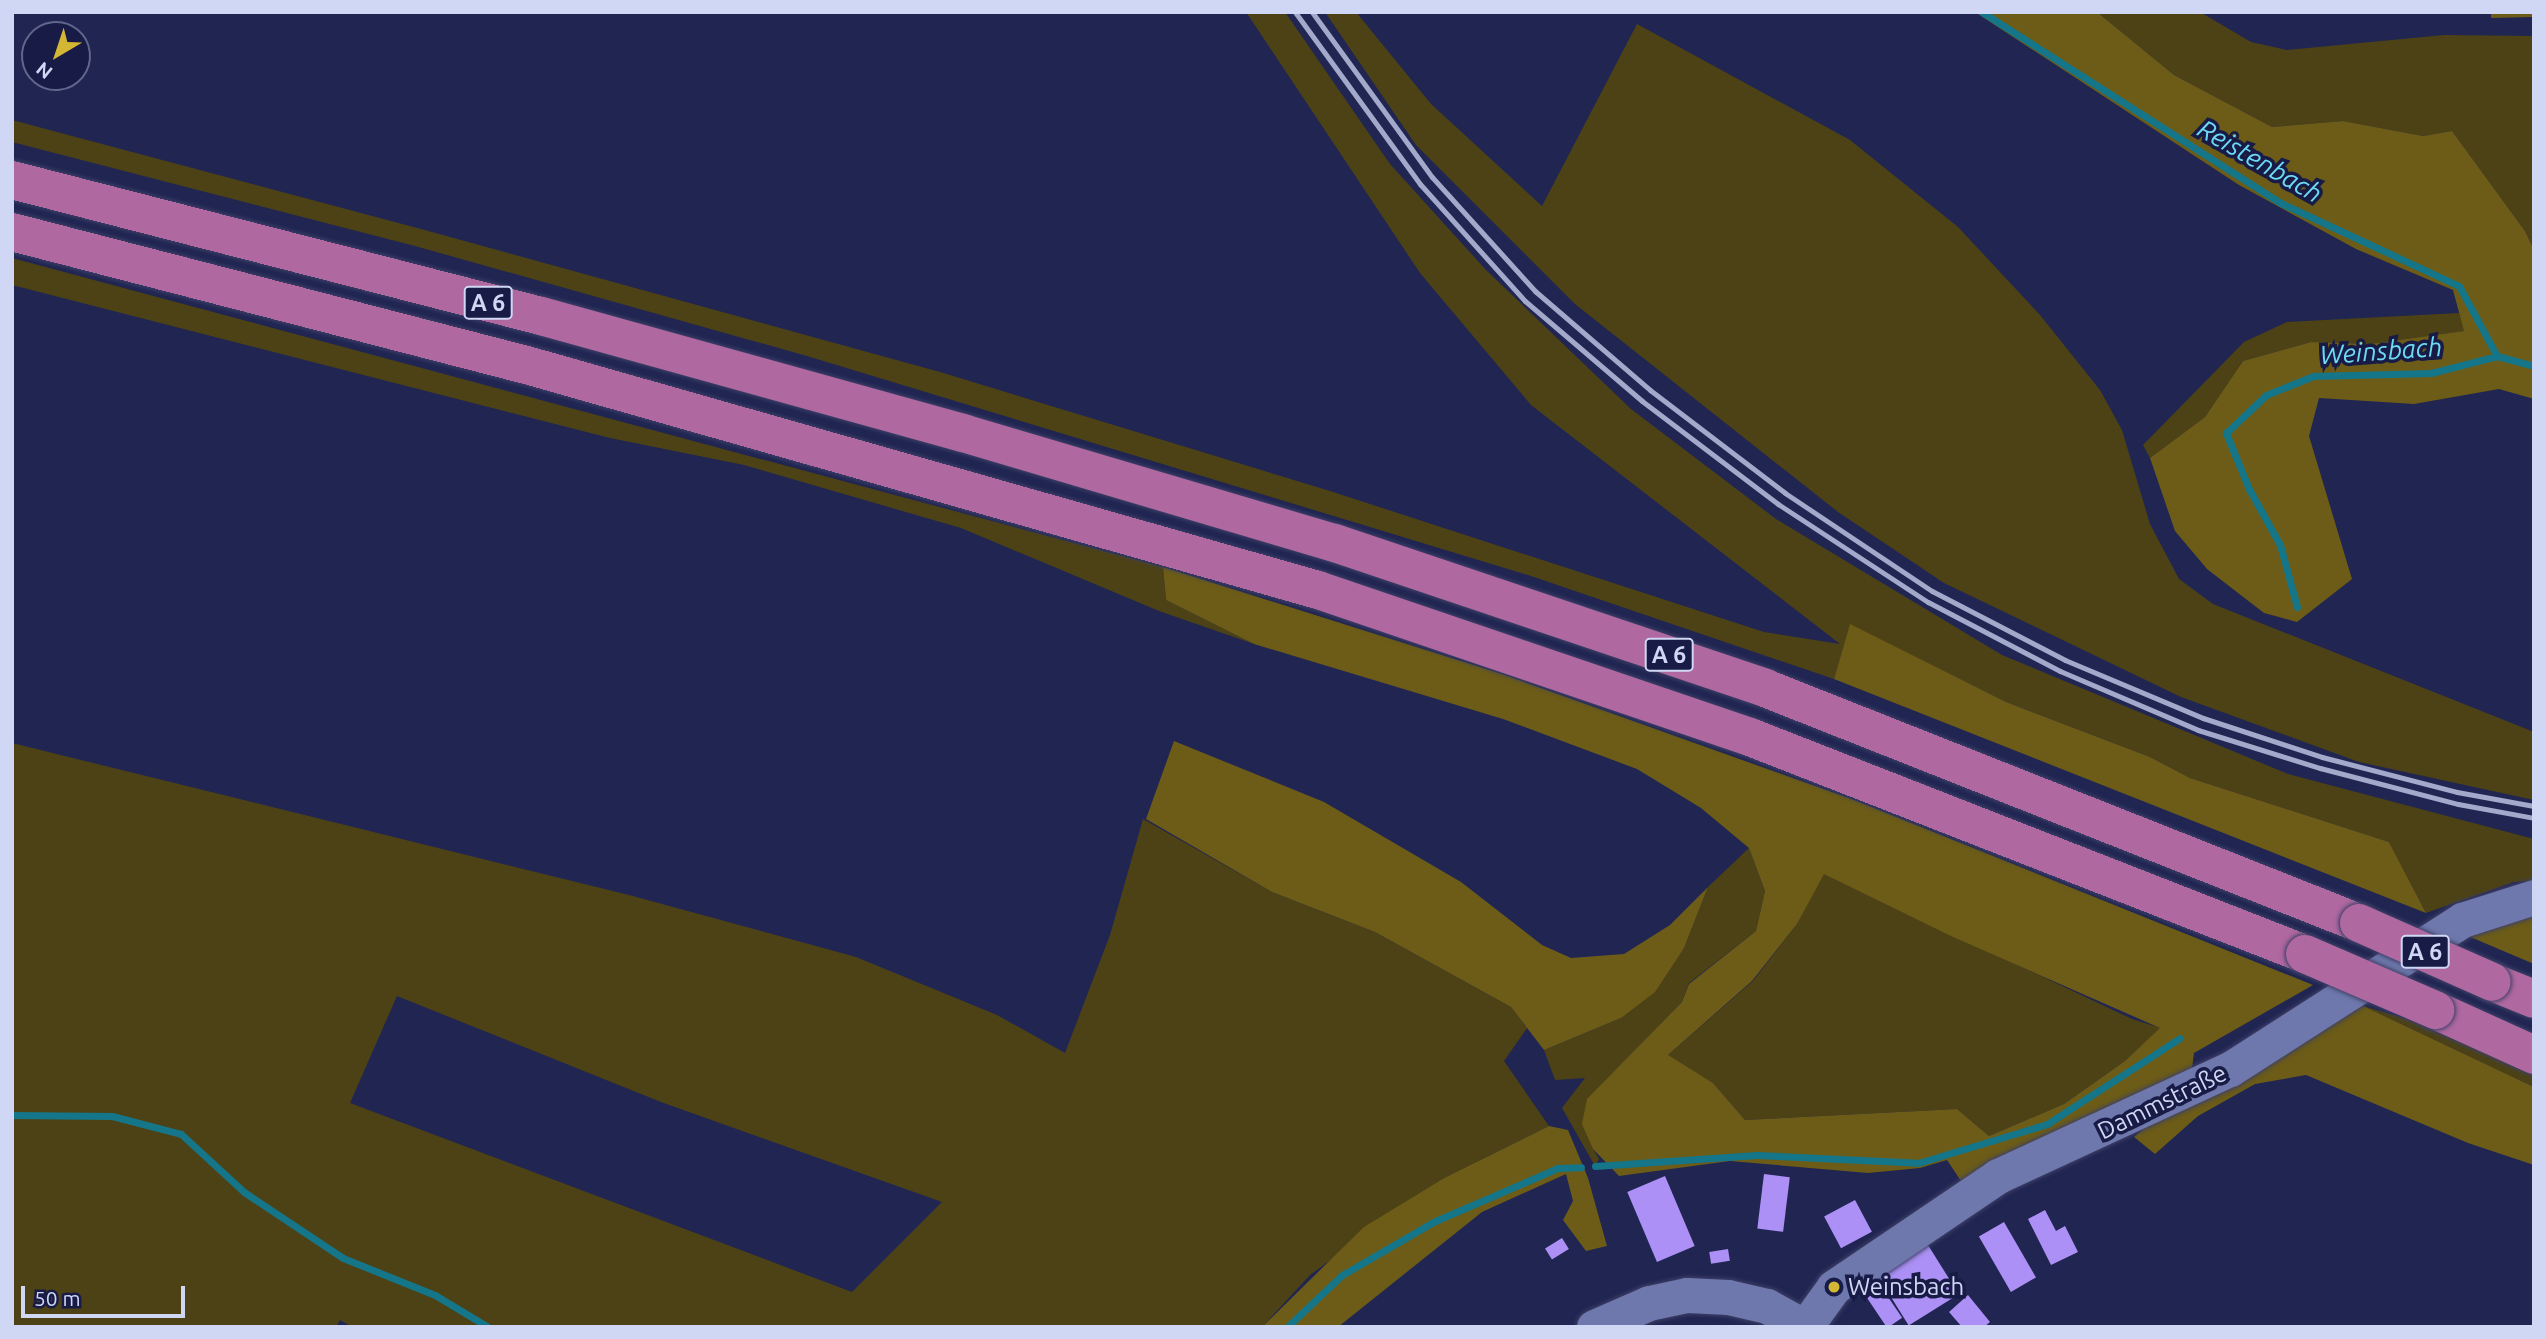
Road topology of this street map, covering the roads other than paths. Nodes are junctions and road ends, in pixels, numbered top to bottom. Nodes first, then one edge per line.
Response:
1 (12, 180) edge
2 (12, 232) edge
3 (2534, 897) edge
4 (2534, 999) edge
5 (2534, 1055) edge
6 (1594, 1327) edge
7 (1805, 1327) edge

1 - 4 highway, A 6, bridge
2 - 5 highway, A 6, bridge
3 - 7 street, Dammstraße
6 - 7 street

